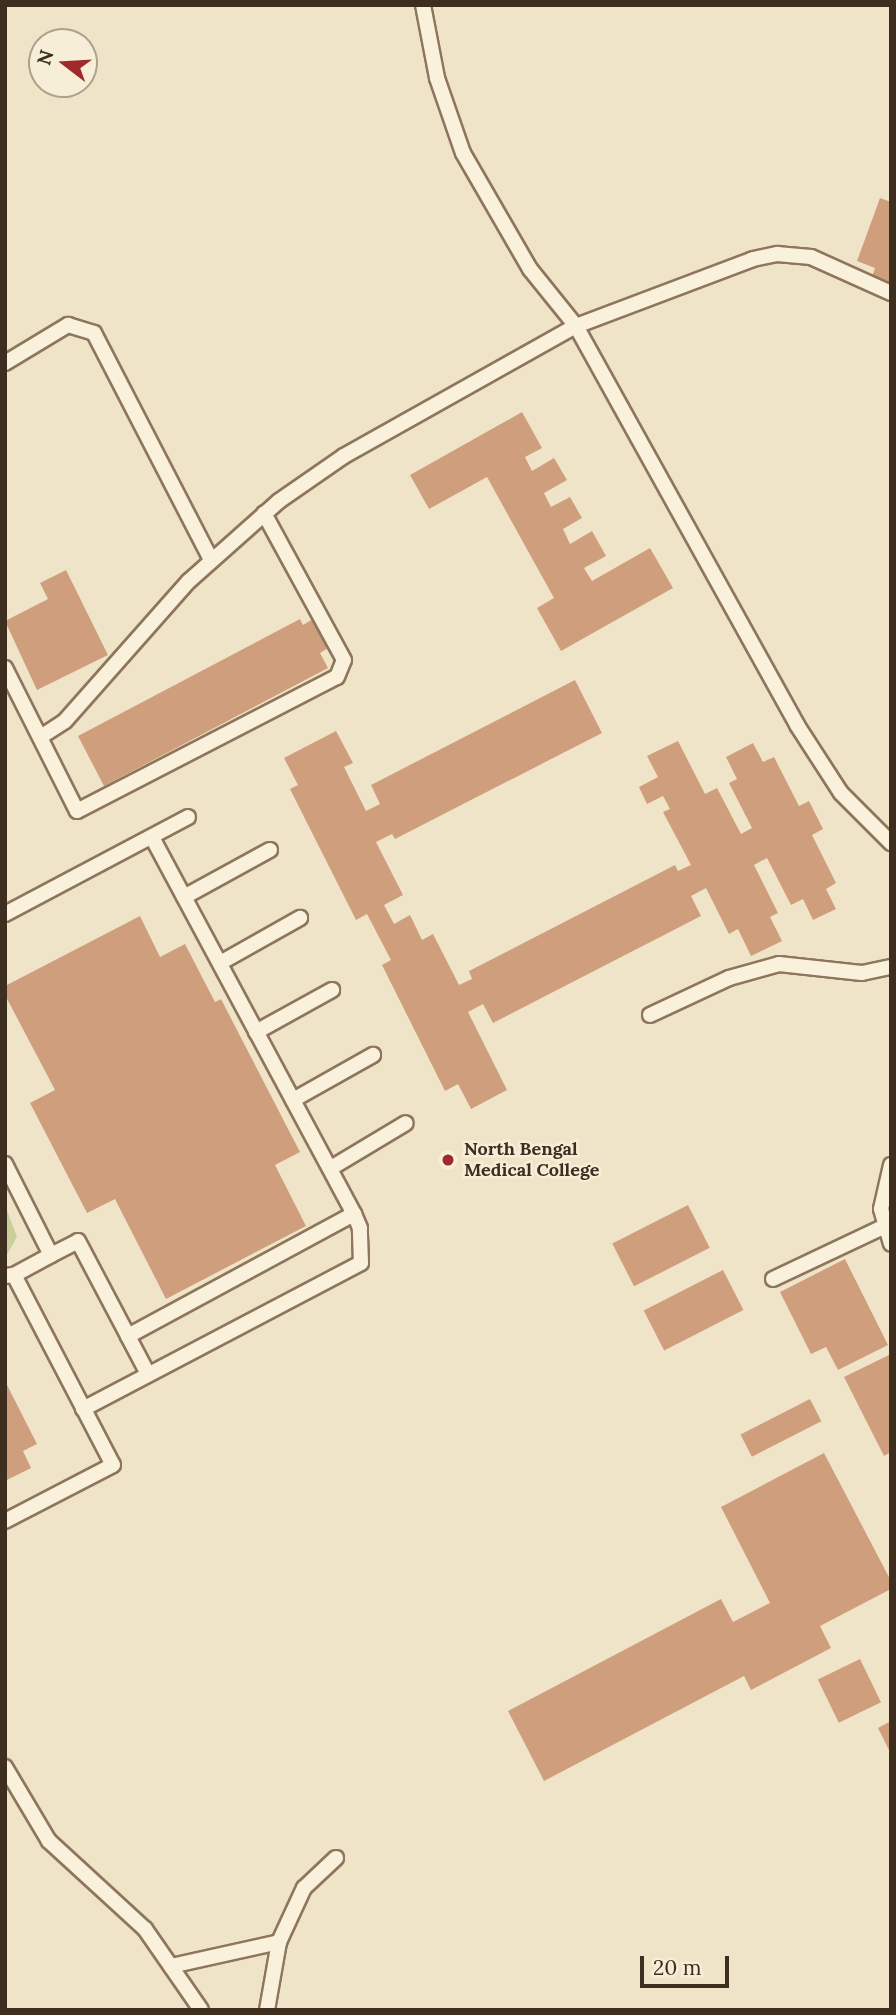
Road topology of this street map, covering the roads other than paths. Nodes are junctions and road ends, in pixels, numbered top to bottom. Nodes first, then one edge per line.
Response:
1 (423, 5) edge
2 (891, 293) edge
3 (576, 326) junction
4 (5, 363) edge
5 (264, 513) junction
6 (211, 561) junction
7 (5, 668) edge
8 (42, 736) junction
9 (188, 817) dead end
10 (152, 838) junction
11 (891, 843) edge
12 (270, 850) dead end
13 (184, 897) junction
14 (5, 914) edge
15 (300, 918) dead end
16 (220, 963) junction
17 (891, 967) edge
18 (332, 990) dead end
19 (650, 1015) dead end
20 (256, 1032) junction
21 (373, 1055) dead end
22 (293, 1100) junction
23 (406, 1123) dead end
24 (5, 1164) edge
25 (891, 1165) edge
26 (331, 1168) junction
27 (354, 1214) junction
28 (883, 1227) junction
29 (891, 1244) edge
30 (51, 1255) junction
31 (9, 1276) edge
32 (773, 1279) dead end
33 (128, 1336) junction
34 (148, 1374) junction
35 (83, 1409) junction
36 (5, 1521) edge
37 (5, 1767) edge
38 (336, 1858) dead end
39 (279, 1942) junction
40 (172, 1966) junction
41 (201, 2010) edge
42 (267, 2010) edge

1 - 3 lane
2 - 3 lane
3 - 5 lane
3 - 11 lane
4 - 6 lane
5 - 6 lane
5 - 8 lane
6 - 8 lane
7 - 8 lane
9 - 10 lane
10 - 13 lane
10 - 14 lane
12 - 13 lane
13 - 16 lane
15 - 16 lane
16 - 20 lane
17 - 19 lane
18 - 20 lane
20 - 22 lane
21 - 22 lane
22 - 26 lane
23 - 26 lane
24 - 30 lane
25 - 28 lane
26 - 27 lane
27 - 33 lane
27 - 34 lane
28 - 29 lane
28 - 32 lane
30 - 31 lane
30 - 33 lane
31 - 35 lane
33 - 34 lane
34 - 35 lane
35 - 36 lane
37 - 40 lane
38 - 39 lane
39 - 40 lane
39 - 42 lane
40 - 41 lane

